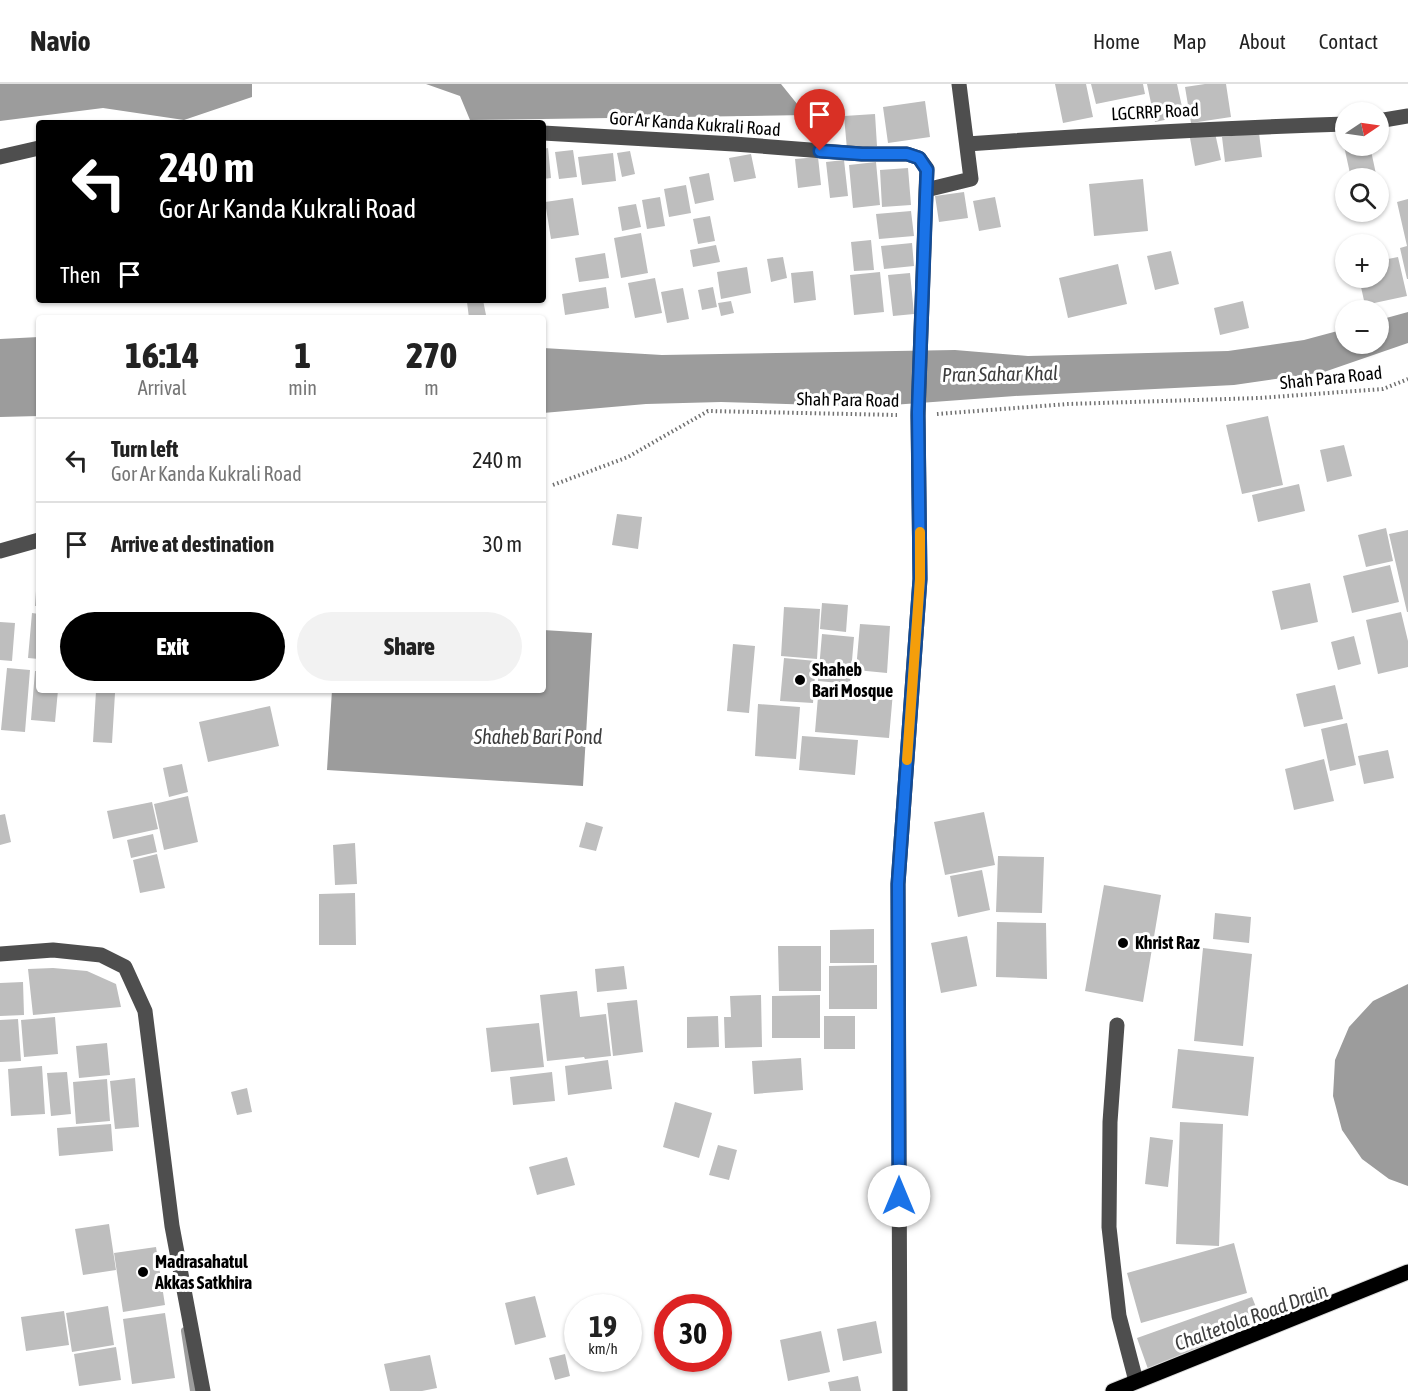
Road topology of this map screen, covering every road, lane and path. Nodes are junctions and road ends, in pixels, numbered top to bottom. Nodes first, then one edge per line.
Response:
1 (959, 84) edge
2 (1408, 116) edge
3 (1389, 119) edge
4 (1335, 124) edge
5 (546, 133) edge
6 (967, 144) junction
7 (36, 149) edge
8 (0, 157) edge
9 (926, 190) junction
10 (1408, 379) edge
11 (918, 414) junction
12 (553, 485) dead end
13 (36, 541) edge
14 (0, 551) edge
15 (0, 954) edge
16 (1117, 1025) dead end
17 (1408, 1272) edge
18 (1136, 1382) junction
19 (203, 1391) edge
20 (900, 1391) edge
21 (1113, 1391) edge

1 - 6 street
2 - 3 street
4 - 6 street, LGCRRP Road
5 - 9 street, Gor Ar Kanda Kukrali Road
6 - 9 street
7 - 8 street
9 - 11 street
10 - 11 path, Shah Para Road
11 - 12 path, Shah Para Road
11 - 20 street
13 - 14 street
15 - 19 street
16 - 18 street
17 - 18 main road
18 - 21 main road

